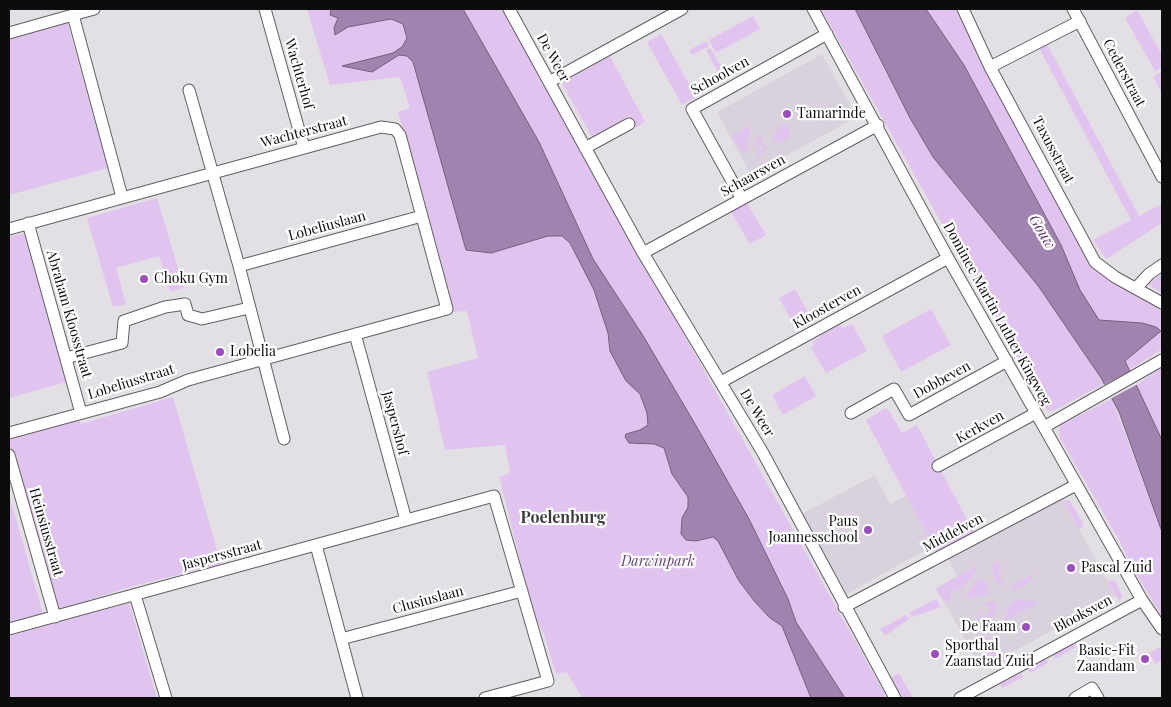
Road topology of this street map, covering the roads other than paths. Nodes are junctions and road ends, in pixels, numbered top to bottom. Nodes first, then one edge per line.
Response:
1 (94, 9) edge
2 (265, 9) edge
3 (509, 9) edge
4 (682, 9) edge
5 (814, 9) edge
6 (963, 9) edge
7 (1073, 9) edge
8 (73, 15) junction
9 (1080, 21) junction
10 (9, 33) edge
11 (828, 34) junction
12 (990, 67) junction
13 (549, 82) junction
14 (188, 90) dead end
15 (629, 124) dead end
16 (878, 125) junction
17 (304, 148) junction
18 (585, 148) junction
19 (213, 172) junction
20 (1162, 177) edge
21 (122, 197) junction
22 (742, 199) junction
23 (422, 216) junction
24 (28, 223) junction
25 (9, 229) edge
26 (643, 254) junction
27 (948, 258) junction
28 (1162, 265) edge
29 (239, 266) junction
30 (1136, 288) junction
31 (1162, 303) edge
32 (249, 308) junction
33 (355, 334) junction
34 (66, 358) junction
35 (262, 360) junction
36 (1162, 360) edge
37 (1007, 362) junction
38 (721, 382) junction
39 (81, 413) junction
40 (851, 413) dead end
41 (1036, 414) junction
42 (1044, 428) junction
43 (9, 433) edge
44 (284, 439) dead end
45 (9, 456) edge
46 (938, 466) dead end
47 (1076, 485) junction
48 (406, 520) junction
49 (316, 545) junction
50 (522, 591) junction
51 (135, 595) junction
52 (1142, 600) junction
53 (844, 607) junction
54 (55, 617) junction
55 (9, 629) edge
56 (1162, 629) edge
57 (341, 638) junction
58 (166, 698) edge
59 (357, 698) edge
60 (485, 698) edge
61 (895, 698) edge
62 (960, 698) edge
63 (1075, 698) edge
64 (1098, 698) edge

1 - 8 street
2 - 17 street, Wachterhof
3 - 13 street, De Weer
4 - 13 street
5 - 11 street, Dominee Martin Luther Kingweg
6 - 12 street, Taxusstraat
7 - 9 street, Cederstraat
8 - 10 street
8 - 21 street
9 - 12 street
9 - 20 street, Cederstraat
11 - 16 street, Dominee Martin Luther Kingweg
11 - 22 street, Schoolven
12 - 30 street, Taxusstraat
13 - 18 street, De Weer
14 - 19 street
15 - 18 street
16 - 22 street, Schaarsven
16 - 27 street, Dominee Martin Luther Kingweg
17 - 19 street, Wachterstraat
17 - 23 street, Wachterstraat
18 - 26 street, De Weer
19 - 21 street, Wachterstraat
19 - 29 street
21 - 24 street, Wachterstraat
22 - 26 street, Schaarsven
23 - 29 street, Lobeliuslaan
23 - 33 street, Lobeliusstraat
24 - 25 street, Wachterstraat
24 - 34 street, Abraham Kloosstraat
26 - 38 street, De Weer
27 - 37 street, Dominee Martin Luther Kingweg
27 - 38 street, Kloosterven
28 - 30 street
29 - 32 street
30 - 31 street, Taxusstraat
32 - 34 street
32 - 35 street
33 - 35 street, Lobeliusstraat
33 - 48 street, Jaspershof
34 - 39 street, Abraham Kloosstraat
35 - 39 street, Lobeliusstraat
35 - 44 street
36 - 42 street
37 - 40 street, Dobbeven
37 - 41 street, Dominee Martin Luther Kingweg
38 - 53 street, De Weer
39 - 43 street, Lobeliusstraat
41 - 42 street, Dominee Martin Luther Kingweg
41 - 46 street, Kerkven
42 - 47 street, Dominee Martin Luther Kingweg
45 - 54 street, Heinsiusstraat
47 - 52 street, Dominee Martin Luther Kingweg
47 - 53 street, Middelven
48 - 49 street, Jaspersstraat
48 - 50 street, Jaspersstraat
49 - 51 street, Jaspersstraat
49 - 57 street
50 - 57 street, Clusiuslaan
50 - 60 street
51 - 54 street, Jaspersstraat
51 - 58 street
52 - 56 street, Dominee Martin Luther Kingweg
52 - 62 street, Blooksven
53 - 61 street, De Weer
54 - 55 street, Jaspersstraat
57 - 59 street
63 - 64 street

